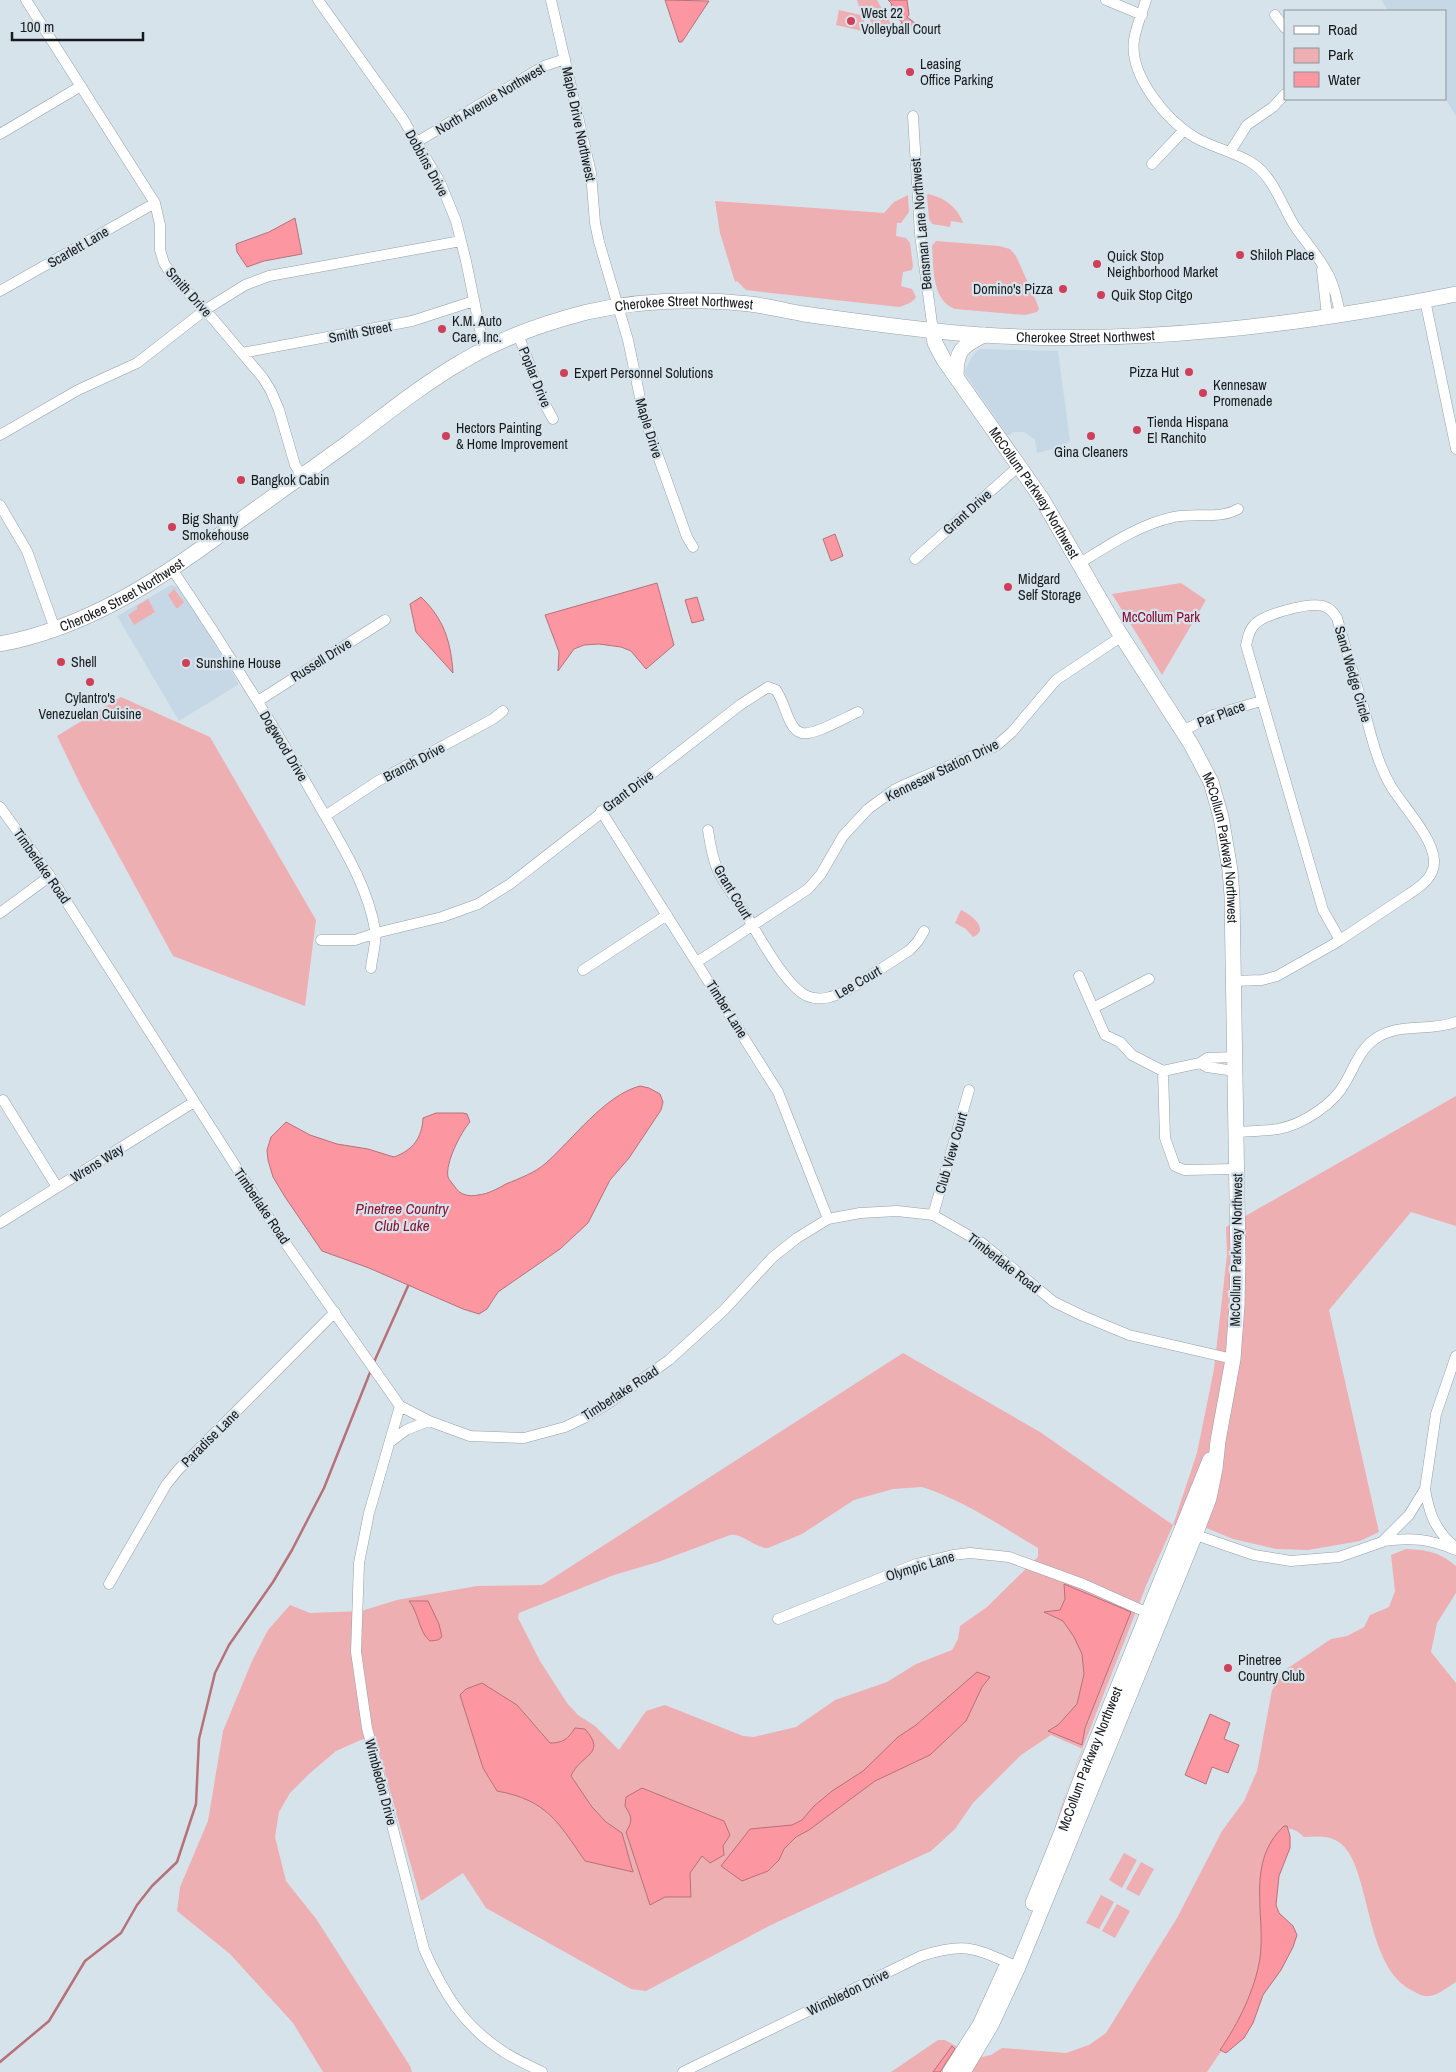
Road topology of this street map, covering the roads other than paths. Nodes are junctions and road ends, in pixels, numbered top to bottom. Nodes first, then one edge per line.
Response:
1 (26, 0) edge
2 (318, 0) edge
3 (551, 0) edge
4 (1106, 0) edge
5 (1146, 0) edge
6 (1142, 15) junction
7 (1275, 15) dead end
8 (1284, 27) edge
9 (564, 59) junction
10 (81, 86) junction
11 (1284, 95) edge
12 (913, 116) dead end
13 (1184, 130) junction
14 (0, 134) edge
15 (417, 142) junction
16 (1230, 152) junction
17 (1152, 164) dead end
18 (155, 203) junction
19 (461, 241) junction
20 (0, 292) edge
21 (1456, 294) edge
22 (1425, 300) junction
23 (474, 301) junction
24 (619, 306) junction
25 (205, 310) junction
26 (1333, 315) junction
27 (932, 331) junction
28 (518, 334) junction
29 (985, 335) junction
30 (484, 349) junction
31 (242, 352) junction
32 (956, 377) junction
33 (553, 419) dead end
34 (0, 435) edge
35 (1456, 449) edge
36 (1020, 466) junction
37 (302, 476) junction
38 (0, 505) edge
39 (1238, 509) dead end
40 (693, 547) dead end
41 (915, 559) dead end
42 (1080, 563) junction
43 (172, 569) junction
44 (385, 620) dead end
45 (55, 629) junction
46 (1122, 636) junction
47 (0, 644) edge
48 (258, 701) junction
49 (1261, 701) junction
50 (503, 711) dead end
51 (858, 712) dead end
52 (1183, 731) junction
53 (0, 807) edge
54 (601, 811) junction
55 (325, 816) junction
56 (708, 830) dead end
57 (50, 876) junction
58 (0, 913) edge
59 (667, 915) junction
60 (753, 926) junction
61 (924, 931) dead end
62 (376, 933) junction
63 (321, 940) dead end
64 (1340, 940) junction
65 (697, 962) junction
66 (371, 968) dead end
67 (583, 970) dead end
68 (1079, 976) dead end
69 (1149, 979) dead end
70 (1234, 981) junction
71 (1093, 1008) junction
72 (1456, 1022) edge
73 (1235, 1064) junction
74 (1163, 1071) junction
75 (969, 1090) dead end
76 (3, 1100) dead end
77 (194, 1102) junction
78 (1236, 1132) junction
79 (1237, 1169) junction
80 (57, 1188) junction
81 (933, 1215) junction
82 (828, 1219) junction
83 (0, 1223) edge
84 (335, 1312) junction
85 (1456, 1356) edge
86 (1233, 1359) junction
87 (400, 1406) junction
88 (429, 1421) junction
89 (390, 1442) junction
90 (1425, 1489) junction
91 (1188, 1533) junction
92 (1382, 1542) junction
93 (1456, 1549) edge
94 (109, 1584) dead end
95 (1148, 1613) junction
96 (778, 1619) dead end
97 (1013, 1965) junction
98 (542, 2072) edge
99 (683, 2072) edge
100 (950, 2072) edge
101 (963, 2072) edge

1 - 10 street, Smith Drive
2 - 15 street, Dobbins Drive
3 - 9 street, Maple Drive Northwest
4 - 6 street
5 - 6 street
6 - 13 street
7 - 8 street
9 - 15 street, North Avenue Northwest
9 - 24 street, Maple Drive Northwest
10 - 14 street
10 - 18 street, Smith Drive
11 - 16 street
12 - 27 street, Bensman Lane Northwest
13 - 16 street
13 - 17 street
15 - 19 street, Dobbins Drive
16 - 26 street
18 - 20 street, Scarlett Lane
18 - 25 street, Smith Drive
19 - 23 street, Dobbins Drive
19 - 25 street
21 - 22 street, Cherokee Street Northwest
22 - 26 street, Cherokee Street Northwest
22 - 35 street
23 - 30 street, Dobbins Drive
23 - 31 street, Smith Street
24 - 27 street, Cherokee Street Northwest
24 - 28 street, Cherokee Street Northwest
24 - 40 street, Maple Drive
25 - 31 street, Smith Drive
25 - 34 street
26 - 29 street, Cherokee Street Northwest
27 - 29 street, Cherokee Street Northwest
27 - 32 street, McCollum Parkway Northwest
28 - 30 street, Cherokee Street Northwest
28 - 33 street, Poplar Drive
29 - 32 street
30 - 37 street, Cherokee Street Northwest
31 - 37 street, Smith Drive
32 - 36 street, McCollum Parkway Northwest
36 - 41 street, Grant Drive
36 - 42 street, McCollum Parkway Northwest
37 - 43 street, Cherokee Street Northwest
38 - 45 street
39 - 42 street
42 - 46 street, McCollum Parkway Northwest
43 - 45 street, Cherokee Street Northwest
43 - 48 street, Dogwood Drive
44 - 48 street, Russell Drive
45 - 47 street, Cherokee Street Northwest
46 - 52 street, McCollum Parkway Northwest
46 - 60 street, Kennesaw Station Drive
48 - 55 street, Dogwood Drive
49 - 52 street, Par Place
49 - 64 street, Sand Wedge Circle
49 - 64 street, Sand Wedge Circle
50 - 55 street, Branch Drive
51 - 54 street, Grant Drive
52 - 70 street, McCollum Parkway Northwest
53 - 57 street, Timberlake Road
54 - 59 street, Timber Lane
54 - 62 street, Grant Drive
55 - 62 street, Dogwood Drive
56 - 60 street, Grant Court
57 - 58 street
57 - 77 street, Timberlake Road
59 - 65 street, Timber Lane
59 - 67 street
60 - 61 street, Lee Court
60 - 65 street, Kennesaw Station Drive
62 - 63 street
62 - 66 street, Dogwood Drive
64 - 70 street, Sand Wedge Circle
65 - 82 street, Timber Lane
68 - 71 street
69 - 71 street
70 - 73 street, McCollum Parkway Northwest
71 - 74 street
72 - 78 street
73 - 74 street
73 - 78 street, McCollum Parkway Northwest
74 - 79 street
75 - 81 street, Club View Court
76 - 80 street
77 - 80 street, Wrens Way
77 - 84 street, Timberlake Road
78 - 79 street, McCollum Parkway Northwest
79 - 86 street, McCollum Parkway Northwest
80 - 83 street, Wrens Way
81 - 82 street, Timberlake Road
81 - 86 street, Timberlake Road
82 - 88 street, Timberlake Road
84 - 87 street, Timberlake Road
84 - 94 street, Paradise Lane
85 - 90 street
86 - 91 street, McCollum Parkway Northwest
87 - 88 street, Timberlake Road
87 - 89 street, Wimbledon Drive
88 - 89 street
89 - 98 street, Wimbledon Drive
90 - 92 street
90 - 93 street
91 - 92 street
91 - 95 street, McCollum Parkway Northwest
91 - 97 street, McCollum Parkway Northwest
92 - 93 street
95 - 96 street, Olympic Lane
95 - 97 street, McCollum Parkway Northwest
97 - 99 street, Wimbledon Drive
97 - 100 street, McCollum Parkway Northwest
97 - 101 street, McCollum Parkway Northwest

